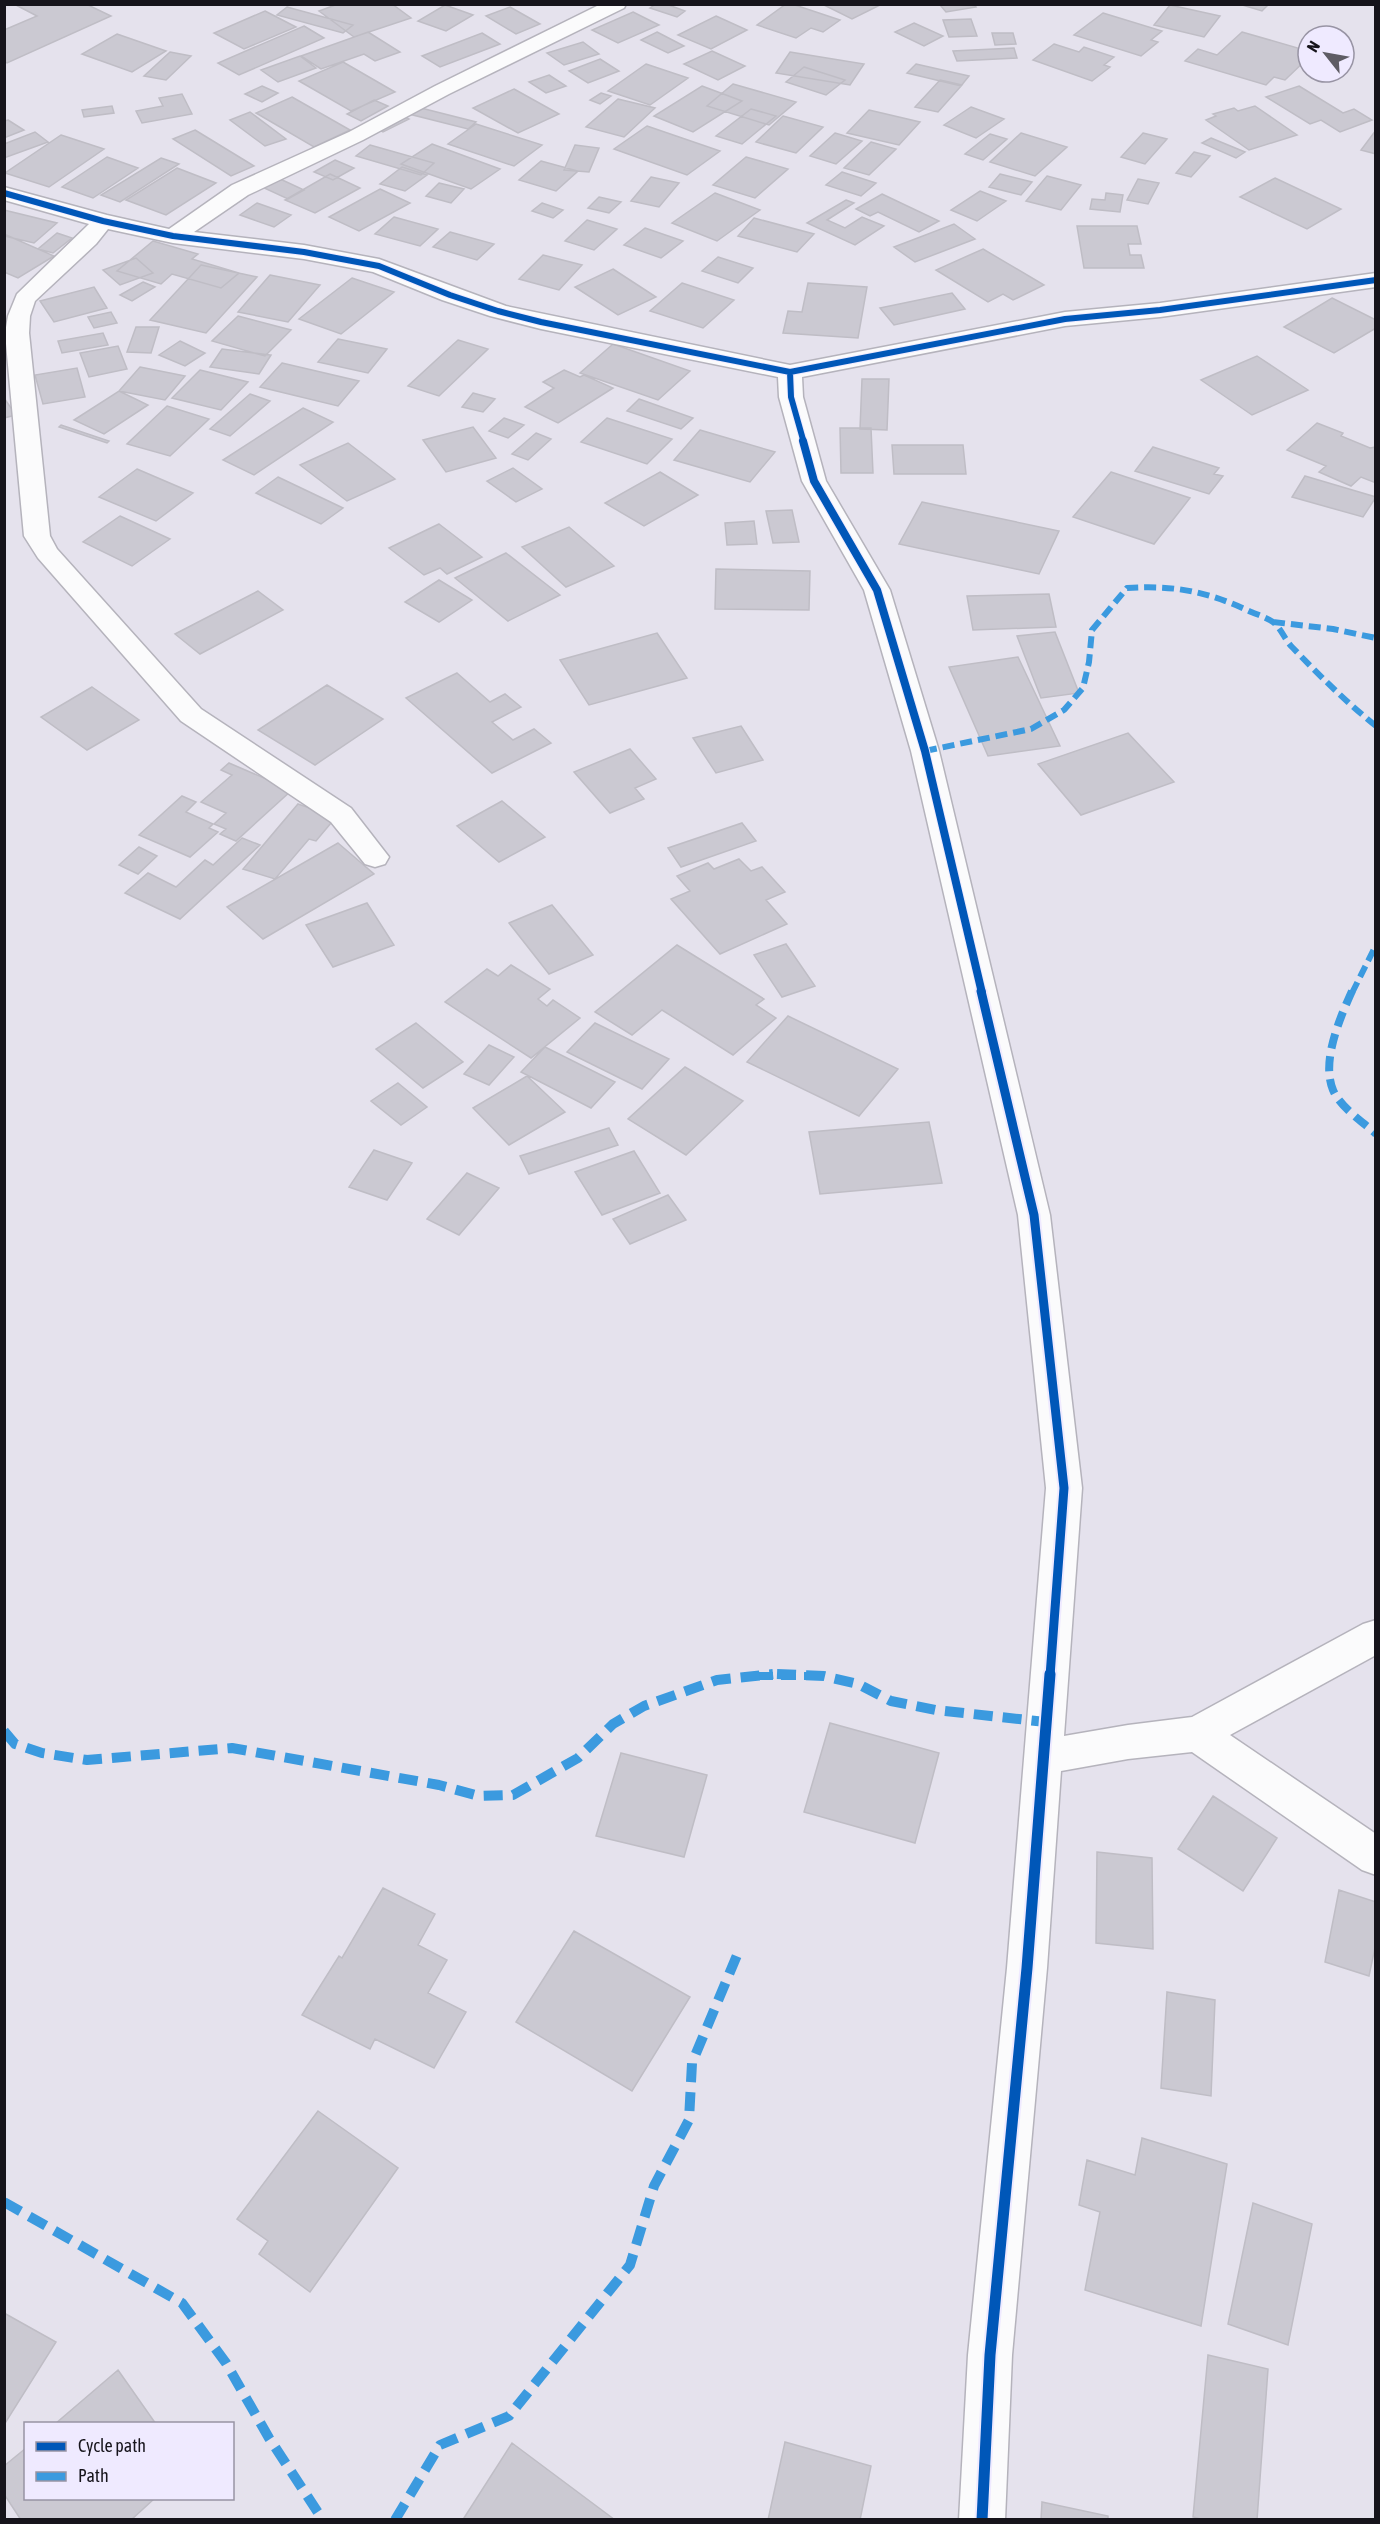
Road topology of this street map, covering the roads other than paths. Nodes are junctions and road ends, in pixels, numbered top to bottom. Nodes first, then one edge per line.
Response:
1 (617, 4) edge
2 (4, 193) edge
3 (103, 221) junction
4 (173, 236) junction
5 (1376, 280) edge
6 (790, 372) junction
7 (375, 858) dead end
8 (1376, 1636) edge
9 (1197, 1734) junction
10 (1044, 1757) junction
11 (1376, 1857) edge
12 (982, 2520) edge

1 - 4 street
2 - 3 street
3 - 4 street
3 - 7 street
4 - 6 street
5 - 6 street
6 - 10 street
8 - 9 street
9 - 10 street
9 - 11 street
10 - 12 street

